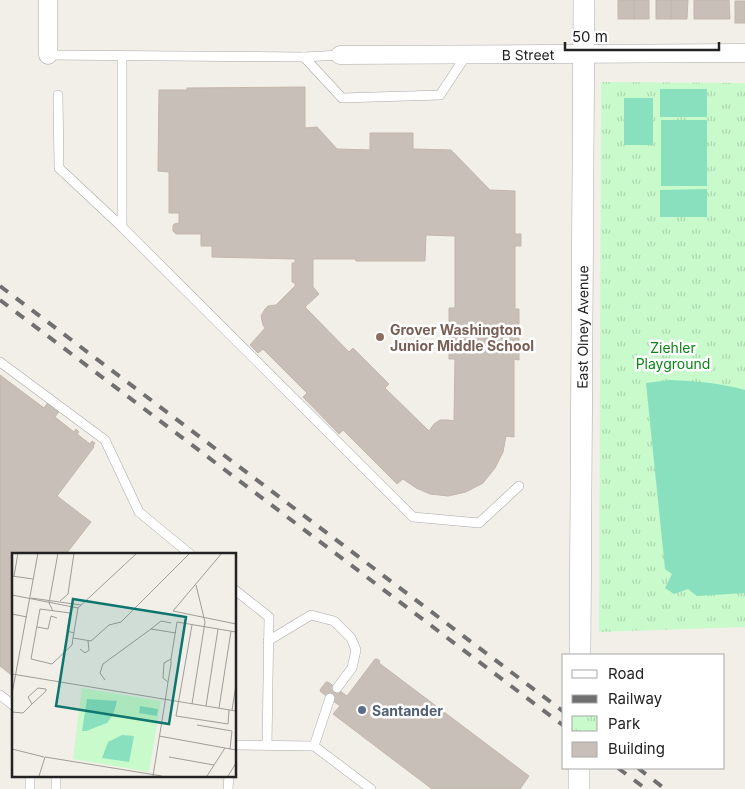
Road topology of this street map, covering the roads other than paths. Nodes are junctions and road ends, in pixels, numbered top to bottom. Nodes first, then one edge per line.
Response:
1 (48, 0) edge
2 (584, 0) edge
3 (745, 53) edge
4 (48, 54) joint
5 (467, 54) junction
6 (583, 54) junction
7 (122, 55) junction
8 (340, 55) joint
9 (304, 57) junction
10 (58, 95) dead end
11 (122, 227) junction
12 (0, 362) edge
13 (519, 486) dead end
14 (189, 553) edge
15 (236, 591) edge
16 (268, 641) junction
17 (580, 654) edge
18 (337, 688) dead end
19 (0, 695) edge
20 (330, 698) dead end
21 (12, 704) edge
22 (236, 745) edge
23 (267, 745) junction
24 (314, 746) junction
25 (579, 769) edge
26 (30, 776) edge
27 (56, 776) edge
28 (229, 776) edge
29 (30, 789) edge
30 (56, 789) edge
31 (228, 789) edge
32 (371, 789) edge
33 (579, 789) edge

1 - 4 street
2 - 6 street, East Olney Avenue
3 - 6 street, B Street
4 - 7 lane
5 - 6 street, B Street
5 - 8 street, B Street
5 - 9 lane
6 - 17 street, East Olney Avenue
7 - 9 lane
7 - 11 lane
8 - 9 lane
10 - 11 lane
11 - 13 lane
12 - 14 lane
15 - 16 lane
16 - 18 lane
16 - 23 lane
19 - 21 lane
20 - 24 lane
22 - 23 lane
23 - 24 lane
24 - 32 lane
25 - 33 street
26 - 29 lane
27 - 30 lane
28 - 31 lane

